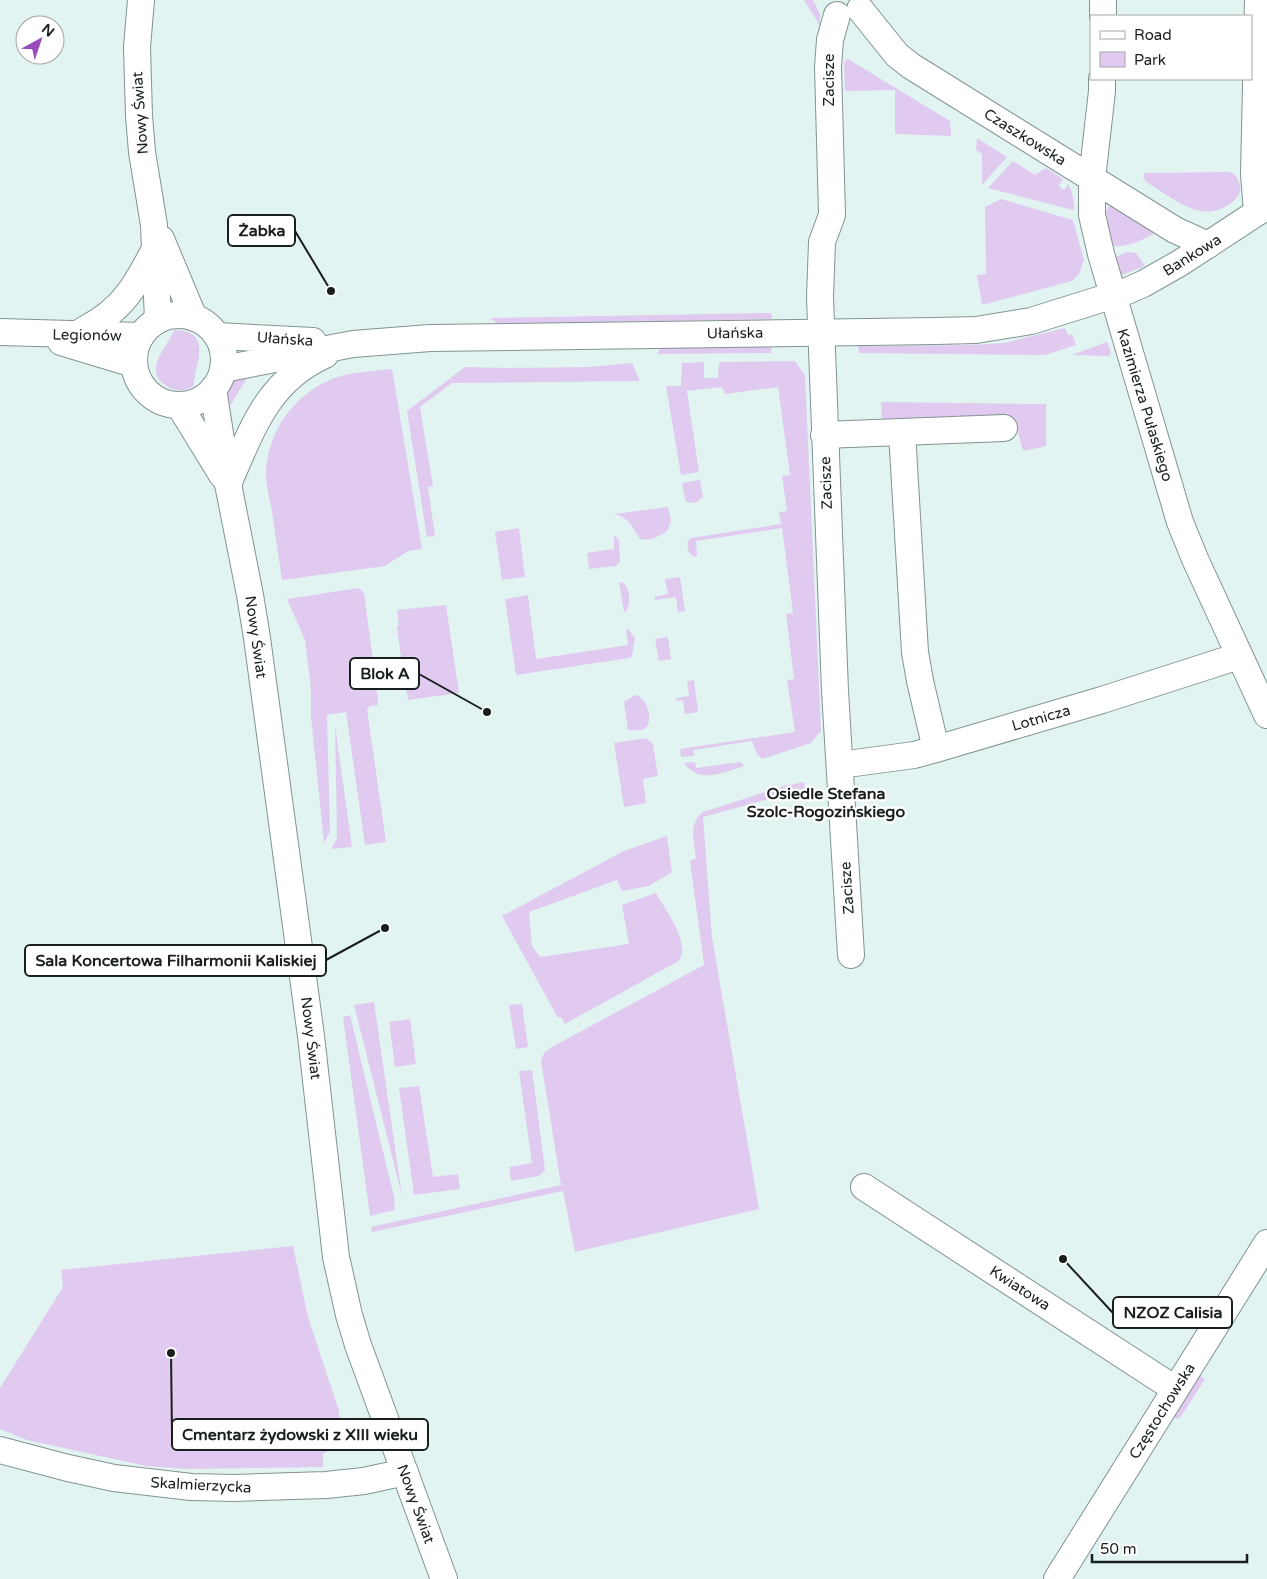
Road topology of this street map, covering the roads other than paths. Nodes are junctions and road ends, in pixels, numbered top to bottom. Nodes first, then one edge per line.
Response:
1 (141, 0) edge
2 (1258, 0) edge
3 (846, 6) edge
4 (1102, 80) edge
5 (1092, 179) junction
6 (1262, 209) edge
7 (155, 236) junction
8 (1208, 245) junction
9 (1112, 296) junction
10 (194, 318) junction
11 (149, 328) junction
12 (0, 332) edge
13 (821, 332) junction
14 (79, 333) junction
15 (34, 334) junction
16 (217, 336) junction
17 (354, 344) junction
18 (134, 364) junction
19 (218, 379) junction
20 (179, 405) junction
21 (1004, 428) dead end
22 (902, 432) junction
23 (824, 434) junction
24 (228, 484) junction
25 (1239, 656) junction
26 (1267, 715) edge
27 (936, 749) junction
28 (840, 764) junction
29 (851, 954) dead end
30 (864, 1187) dead end
31 (1267, 1243) edge
32 (1175, 1389) junction
33 (0, 1450) edge
34 (405, 1472) junction
35 (444, 1579) edge
36 (1057, 1579) edge

1 - 7 street, Nowy Świat
2 - 6 street
3 - 5 street, Czaszkowska
3 - 13 street, Zacisze
4 - 5 street, Kazimierza Pułaskiego
5 - 8 street, Czaszkowska
5 - 9 street, Kazimierza Pułaskiego
6 - 8 street, Bankowa
7 - 10 street, Nowy Świat
7 - 11 street, Nowy Świat
7 - 14 street
8 - 9 street, Bankowa
9 - 13 street, Ułańska
9 - 25 street, Kazimierza Pułaskiego
10 - 11 street
10 - 16 street
11 - 14 street, Legionów
11 - 18 street
12 - 15 street, Legionów
13 - 17 street, Ułańska
13 - 23 street, Zacisze
14 - 15 street, Legionów
15 - 18 street, Legionów
16 - 17 street, Ułańska
16 - 19 street
17 - 19 street, Ułańska
17 - 24 street
18 - 20 street
19 - 20 street
19 - 24 street, Nowy Świat
20 - 24 street, Nowy Świat
21 - 22 street
22 - 23 street
22 - 27 street
23 - 28 street, Zacisze
24 - 34 street, Nowy Świat
25 - 26 street, Kazimierza Pułaskiego
25 - 27 street, Lotnicza
27 - 28 street, Lotnicza
28 - 29 street, Zacisze
30 - 32 street, Kwiatowa
31 - 32 street, Częstochowska
32 - 36 street, Częstochowska
33 - 34 street, Skalmierzycka
34 - 35 street, Nowy Świat

